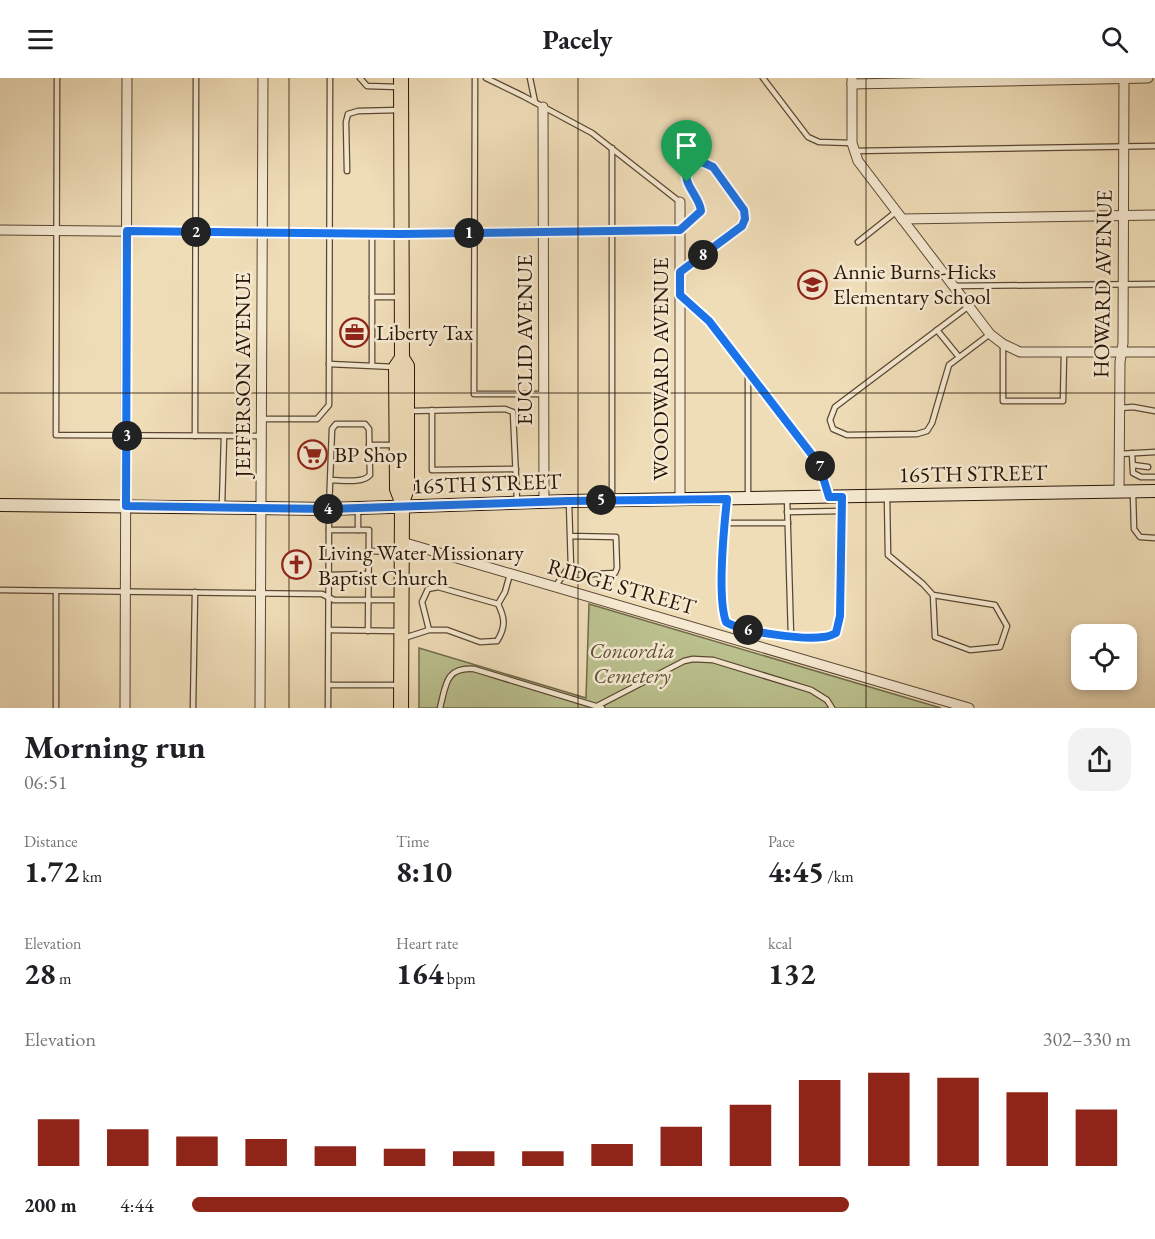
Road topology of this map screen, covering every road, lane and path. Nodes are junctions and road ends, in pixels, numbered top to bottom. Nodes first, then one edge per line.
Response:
1 (57, 78) edge
2 (127, 78) edge
3 (196, 78) edge
4 (263, 78) edge
5 (330, 78) edge
6 (360, 78) edge
7 (375, 78) edge
8 (475, 78) edge
9 (486, 78) edge
10 (530, 78) edge
11 (764, 78) edge
12 (1124, 78) edge
13 (1148, 78) edge
14 (852, 81) edge
15 (401, 82) edge
16 (375, 86) junction
17 (539, 104) junction
18 (401, 110) junction
19 (1155, 146) edge
20 (852, 147) junction
21 (1124, 147) junction
22 (612, 148) junction
23 (347, 171) dead end
24 (680, 202) joint
25 (900, 215) junction
26 (1155, 215) edge
27 (1123, 216) junction
28 (0, 230) edge
29 (680, 230) junction
30 (58, 231) junction
31 (127, 231) junction
32 (612, 231) junction
33 (195, 232) junction
34 (543, 232) junction
35 (262, 233) junction
36 (474, 233) junction
37 (329, 234) junction
38 (372, 234) junction
39 (401, 234) junction
40 (858, 242) dead end
41 (680, 272) junction
42 (1123, 284) junction
43 (1155, 284) edge
44 (954, 286) junction
45 (680, 295) junction
46 (372, 297) junction
47 (401, 297) junction
48 (969, 306) junction
49 (937, 330) junction
50 (990, 334) junction
51 (1003, 344) junction
52 (1121, 352) junction
53 (1155, 352) edge
54 (1064, 353) junction
55 (959, 357) junction
56 (399, 362) junction
57 (328, 364) junction
58 (372, 365) junction
59 (748, 371) junction
60 (544, 394) junction
61 (1120, 408) junction
62 (432, 410) junction
63 (408, 411) junction
64 (1155, 411) edge
65 (261, 419) junction
66 (127, 435) junction
67 (195, 436) junction
68 (224, 436) junction
69 (261, 436) junction
70 (369, 445) junction
71 (396, 445) junction
72 (1155, 452) edge
73 (1119, 453) junction
74 (1132, 453) junction
75 (1133, 465) junction
76 (1148, 467) dead end
77 (516, 469) junction
78 (1155, 477) edge
79 (330, 480) junction
80 (1119, 491) junction
81 (1133, 491) junction
82 (1155, 491) edge
83 (887, 496) junction
84 (829, 497) junction
85 (842, 497) junction
86 (748, 498) junction
87 (787, 498) junction
88 (727, 499) junction
89 (612, 500) junction
90 (680, 500) junction
91 (569, 501) junction
92 (544, 502) junction
93 (517, 503) junction
94 (0, 505) edge
95 (402, 505) junction
96 (126, 506) junction
97 (222, 508) junction
98 (261, 509) junction
99 (329, 509) junction
100 (358, 509) junction
101 (842, 511) junction
102 (787, 512) junction
103 (788, 523) junction
104 (725, 524) junction
105 (329, 530) junction
106 (358, 530) junction
107 (570, 536) junction
108 (1155, 538) edge
109 (402, 547) junction
110 (369, 551) junction
111 (571, 568) junction
112 (329, 574) junction
113 (368, 574) junction
114 (510, 574) junction
115 (555, 587) junction
116 (0, 590) edge
117 (56, 591) junction
118 (126, 591) junction
119 (195, 592) junction
120 (261, 593) junction
121 (933, 595) junction
122 (329, 597) junction
123 (368, 600) junction
124 (402, 600) junction
125 (498, 604) junction
126 (329, 630) junction
127 (429, 630) junction
128 (368, 631) junction
129 (401, 635) junction
130 (791, 636) junction
131 (328, 685) junction
132 (401, 685) junction
133 (600, 707) edge
134 (56, 708) edge
135 (125, 708) edge
136 (193, 708) edge
137 (261, 708) edge
138 (328, 708) edge
139 (401, 708) edge
140 (440, 708) edge
141 (832, 708) edge
142 (969, 708) edge

1 - 30 lane
2 - 31 street
3 - 33 lane
4 - 35 street, JEFFERSON AVENUE
5 - 37 lane
6 - 16 lane
7 - 16 lane
8 - 36 lane
9 - 17 lane
10 - 17 lane
11 - 20 lane
12 - 13 street
12 - 14 street
12 - 21 street, HOWARD AVENUE
14 - 20 street
15 - 16 lane
15 - 18 main road
17 - 22 lane
17 - 34 street, EUCLID AVENUE
18 - 23 lane
18 - 39 main road
19 - 21 lane
20 - 21 lane
20 - 25 street
21 - 27 street, HOWARD AVENUE
22 - 24 lane
22 - 32 lane
24 - 29 street, WOODWARD AVENUE
25 - 27 street
25 - 40 lane
25 - 44 street
26 - 27 street
27 - 42 street, HOWARD AVENUE
28 - 30 street
29 - 32 street
29 - 41 street, WOODWARD AVENUE
29 - 41 lane
30 - 31 street
30 - 66 lane
31 - 33 street
31 - 66 street
32 - 34 street
32 - 89 lane
33 - 35 street
33 - 67 lane
34 - 36 street
34 - 60 street, EUCLID AVENUE
35 - 37 street
35 - 65 street, JEFFERSON AVENUE
36 - 39 street
36 - 60 lane
37 - 38 street
37 - 57 lane
38 - 39 street
38 - 46 lane
39 - 47 main road
41 - 45 street, WOODWARD AVENUE
42 - 43 lane
42 - 44 lane
42 - 52 street, HOWARD AVENUE
44 - 48 street
45 - 59 street
45 - 90 street, WOODWARD AVENUE
46 - 47 lane
46 - 58 lane
47 - 56 main road
48 - 49 lane
48 - 50 street
49 - 55 lane
49 - 55 lane
50 - 51 street
50 - 55 lane
51 - 54 street
51 - 54 lane
52 - 53 street
52 - 54 street
52 - 61 street, HOWARD AVENUE
56 - 58 lane
56 - 63 main road
56 - 71 main road
57 - 58 lane
57 - 65 lane
59 - 84 street
59 - 86 lane
60 - 92 street, EUCLID AVENUE
61 - 64 lane
61 - 73 street, HOWARD AVENUE
62 - 63 lane
62 - 77 lane
62 - 77 lane
63 - 95 main road
65 - 69 street, JEFFERSON AVENUE
66 - 67 lane
66 - 96 street
67 - 68 lane
68 - 69 lane
68 - 97 lane
69 - 98 street, JEFFERSON AVENUE
70 - 71 lane
70 - 79 lane
70 - 79 lane
71 - 95 main road
72 - 74 lane
73 - 74 lane
73 - 80 street, HOWARD AVENUE
74 - 75 lane
75 - 76 lane
75 - 78 lane
77 - 93 lane
79 - 99 lane
80 - 81 main road, 165TH STREET
80 - 83 main road, 165TH STREET
81 - 82 main road, 165TH STREET
81 - 108 lane
83 - 85 main road, 165TH STREET
83 - 121 lane
84 - 85 main road, 165TH STREET
84 - 87 main road, 165TH STREET
85 - 101 lane
86 - 87 main road, 165TH STREET
86 - 88 main road, 165TH STREET
87 - 102 lane
88 - 90 main road, 165TH STREET
88 - 104 lane
89 - 90 main road, 165TH STREET
89 - 91 main road, 165TH STREET
91 - 92 main road, 165TH STREET
91 - 107 lane
92 - 93 main road, 165TH STREET
93 - 95 main road, 165TH STREET
94 - 96 main road, 165TH STREET
95 - 100 main road, 165TH STREET
95 - 109 main road
96 - 97 main road, 165TH STREET
96 - 118 street
97 - 98 main road, 165TH STREET
98 - 99 main road, 165TH STREET
98 - 120 street, JEFFERSON AVENUE
99 - 100 main road, 165TH STREET
99 - 105 lane
100 - 106 lane
101 - 102 lane
101 - 130 lane
102 - 103 lane
103 - 104 lane
103 - 130 lane
104 - 130 lane
105 - 106 lane
105 - 112 lane
106 - 110 lane
107 - 111 lane
107 - 111 lane
109 - 110 lane
109 - 114 street, RIDGE STREET
109 - 124 main road
110 - 113 lane
111 - 115 lane
112 - 113 lane
112 - 122 lane
113 - 123 lane
114 - 115 street, RIDGE STREET
114 - 125 lane
115 - 142 street, RIDGE STREET
116 - 117 lane
117 - 118 lane
117 - 134 lane
118 - 119 lane
118 - 135 street
119 - 120 lane
119 - 136 lane
120 - 122 lane
120 - 137 street, JEFFERSON AVENUE
121 - 121 lane
122 - 123 lane
122 - 126 lane
123 - 124 lane
123 - 128 lane
124 - 129 main road
125 - 127 lane
125 - 127 lane
126 - 128 lane
126 - 131 lane
127 - 129 lane
128 - 129 lane
129 - 132 main road
131 - 132 lane
131 - 138 lane
132 - 139 main road
133 - 140 lane
133 - 141 lane

